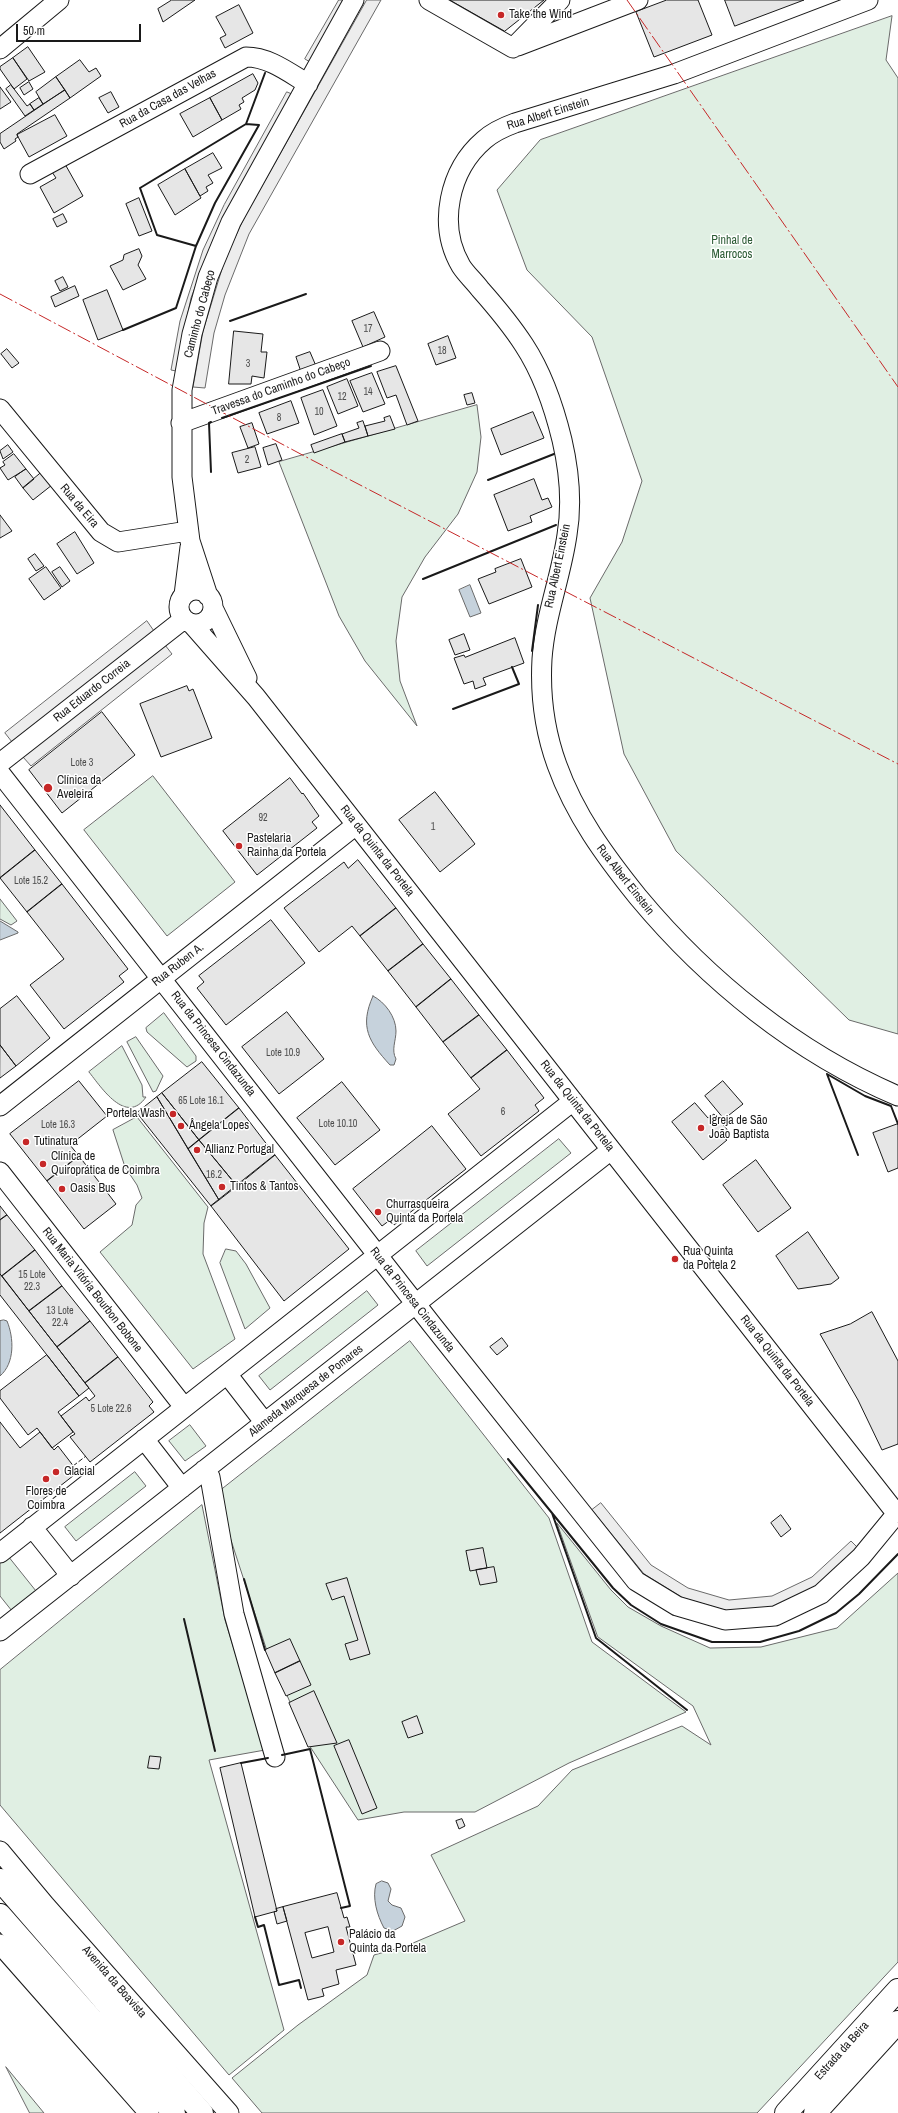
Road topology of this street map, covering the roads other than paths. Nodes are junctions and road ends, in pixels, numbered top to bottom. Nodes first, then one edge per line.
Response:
1 (59, 0) edge
2 (354, 0) edge
3 (429, 0) edge
4 (560, 0) edge
5 (638, 0) edge
6 (868, 0) edge
7 (513, 48) junction
8 (0, 49) edge
9 (308, 84) junction
10 (30, 174) dead end
11 (380, 351) dead end
12 (0, 409) edge
13 (181, 423) junction
14 (189, 536) junction
15 (184, 595) junction
16 (210, 602) junction
17 (187, 621) junction
18 (256, 697) junction
19 (0, 763) edge
20 (0, 773) edge
21 (356, 825) junction
22 (161, 979) junction
23 (898, 1096) edge
24 (573, 1101) junction
25 (0, 1106) edge
26 (611, 1150) junction
27 (0, 1172) edge
28 (378, 1255) junction
29 (416, 1304) junction
30 (227, 1374) junction
31 (184, 1407) junction
32 (265, 1423) junction
33 (144, 1439) junction
34 (204, 1470) junction
35 (182, 1488) junction
36 (897, 1513) edge
37 (32, 1527) junction
38 (0, 1553) edge
39 (71, 1576) junction
40 (0, 1631) edge
41 (275, 1756) dead end
42 (0, 1851) edge
43 (0, 1880) edge
44 (0, 1915) edge
45 (0, 1944) edge
46 (898, 1990) edge
47 (898, 2022) edge
48 (149, 2113) edge
49 (174, 2113) edge
50 (202, 2113) edge
51 (229, 2113) edge
52 (786, 2113) edge
53 (814, 2113) edge

1 - 8 street
2 - 9 street, Caminho do Cabeço
3 - 7 street
4 - 7 street
5 - 7 street
6 - 23 street, Rua Albert Einstein
9 - 10 street, Rua da Casa das Velhas
9 - 13 street, Caminho do Cabeço
11 - 13 street, Travessa do Caminho do Cabeço
12 - 14 street, Rua da Eira
13 - 14 street, Caminho do Cabeço
14 - 15 street, Caminho do Cabeço
14 - 16 street, Caminho do Cabeço
15 - 16 street
15 - 17 street
16 - 17 street
16 - 18 street, Rua da Quinta da Portela
17 - 18 street, Rua da Quinta da Portela
17 - 19 street, Rua Eduardo Correia
18 - 21 street, Rua da Quinta da Portela
20 - 22 street, Rua da Princesa Cindazunda
21 - 22 street, Rua Ruben A.
21 - 24 street, Rua da Quinta da Portela
22 - 25 street, Rua Ruben A.
22 - 28 street, Rua da Princesa Cindazunda
24 - 26 street, Rua da Quinta da Portela
24 - 28 street
26 - 29 street, Alameda Marquesa de Pomares
26 - 36 street, Rua da Quinta da Portela
27 - 31 street, Rua Maria Vitória Bourbon Bobone
28 - 29 street, Rua da Princesa Cindazunda
28 - 30 street
29 - 32 street, Alameda Marquesa de Pomares
29 - 36 street, Rua da Princesa Cindazunda
30 - 31 street
30 - 32 street
31 - 33 street
32 - 34 street, Alameda Marquesa de Pomares
33 - 35 street
33 - 37 street
34 - 35 street, Alameda Marquesa de Pomares
34 - 41 street
35 - 39 street, Alameda Marquesa de Pomares
37 - 38 street
37 - 39 street
39 - 40 street, Alameda Marquesa de Pomares
42 - 51 street, Avenida da Boavista
43 - 50 main road, Avenida da Boavista
44 - 49 main road
45 - 48 street
46 - 52 main road, Estrada da Beira
47 - 53 main road, Estrada da Beira

